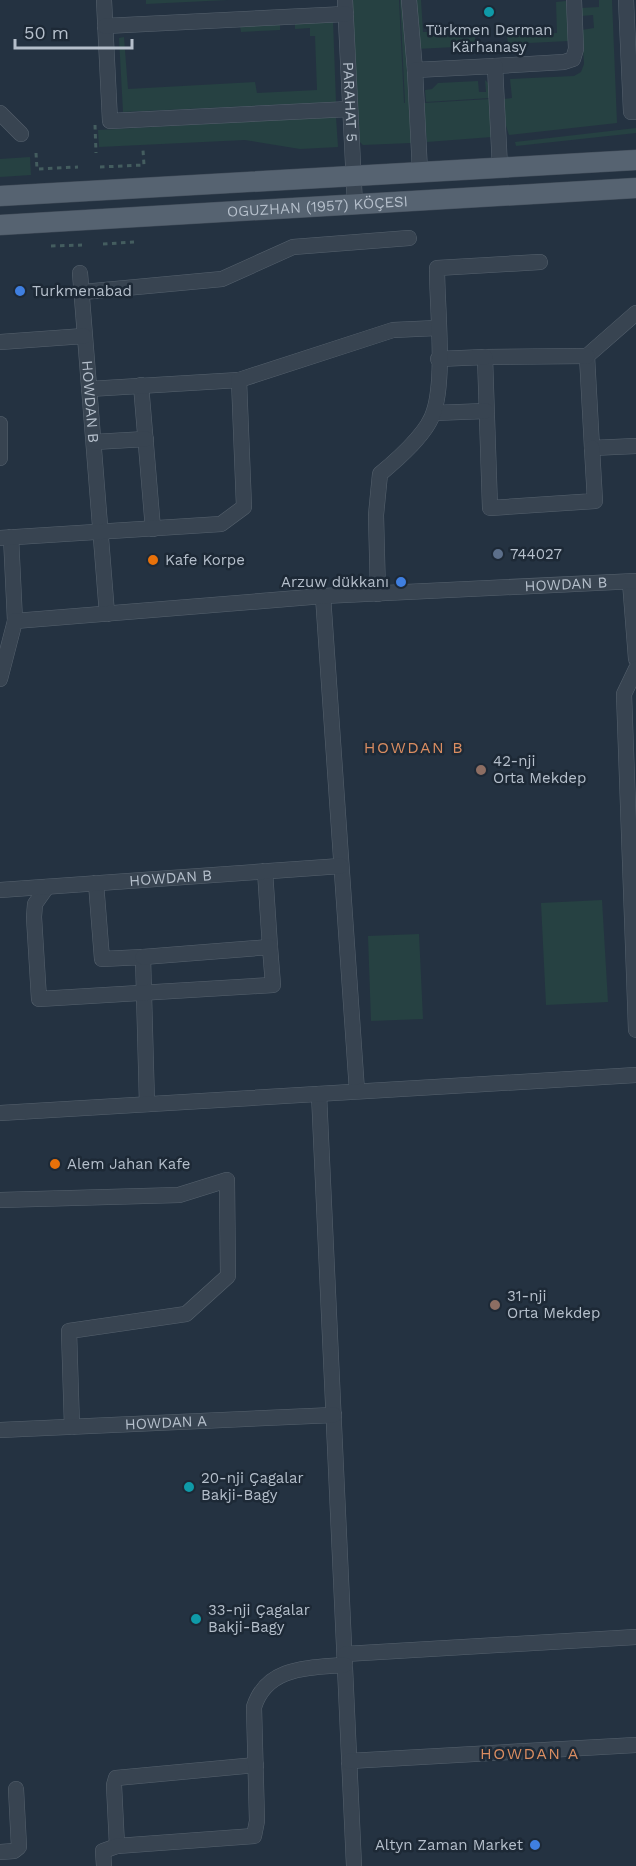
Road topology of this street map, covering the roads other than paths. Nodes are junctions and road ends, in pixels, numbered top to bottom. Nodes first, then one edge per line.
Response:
1 (104, 0) edge
2 (409, 0) edge
3 (574, 0) edge
4 (629, 1) edge
5 (345, 7) edge
6 (105, 26) junction
7 (495, 66) junction
8 (415, 70) junction
9 (350, 109) junction
10 (633, 112) edge
11 (0, 113) edge
12 (21, 134) dead end
13 (636, 160) edge
14 (501, 168) junction
15 (420, 172) junction
16 (353, 176) junction
17 (636, 188) edge
18 (0, 196) edge
19 (355, 205) junction
20 (0, 225) edge
21 (409, 238) dead end
22 (540, 262) dead end
23 (80, 273) dead end
24 (83, 292) junction
25 (636, 313) edge
26 (437, 328) junction
27 (84, 336) junction
28 (0, 342) edge
29 (587, 356) junction
30 (485, 357) junction
31 (438, 359) junction
32 (239, 380) junction
33 (141, 385) junction
34 (89, 388) junction
35 (486, 411) junction
36 (434, 413) junction
37 (0, 424) edge
38 (146, 439) junction
39 (93, 442) junction
40 (636, 446) edge
41 (592, 448) junction
42 (0, 458) edge
43 (153, 529) junction
44 (100, 532) junction
45 (6, 538) edge
46 (633, 582) edge
47 (378, 594) junction
48 (323, 596) junction
49 (107, 614) junction
50 (15, 621) junction
51 (636, 659) edge
52 (636, 669) edge
53 (0, 679) edge
54 (633, 860) edge
55 (341, 866) junction
56 (265, 872) junction
57 (96, 883) junction
58 (47, 887) junction
59 (0, 890) edge
60 (270, 947) junction
61 (144, 957) junction
62 (145, 993) junction
63 (636, 1030) edge
64 (636, 1075) edge
65 (357, 1091) junction
66 (319, 1094) junction
67 (147, 1104) junction
68 (0, 1113) edge
69 (0, 1200) edge
70 (334, 1415) junction
71 (72, 1427) junction
72 (0, 1430) edge
73 (636, 1637) edge
74 (345, 1660) junction
75 (636, 1745) edge
76 (349, 1761) junction
77 (256, 1766) junction
78 (16, 1789) dead end
79 (117, 1846) junction
80 (0, 1852) edge
81 (104, 1866) edge
82 (354, 1866) edge

1 - 6 street
2 - 8 street
3 - 7 street
4 - 10 street
5 - 6 street
5 - 9 street, PARAHAT 5
6 - 9 street
7 - 8 street
7 - 14 street
8 - 15 street
9 - 16 street, PARAHAT 5
11 - 12 street
13 - 14 main road, OGUZHAN (1957) KÖÇESI
14 - 15 main road, OGUZHAN (1957) KÖÇESI
15 - 16 main road, OGUZHAN (1957) KÖÇESI
16 - 18 main road, OGUZHAN (1957) KÖÇESI
16 - 19 street, PARAHAT 5
17 - 19 main road, OGUZHAN (1957) KÖÇESI
19 - 20 main road, OGUZHAN (1957) KÖÇESI
21 - 24 street
22 - 26 street
23 - 24 street, HOWDAN B
24 - 27 street, HOWDAN B
25 - 29 street
26 - 31 street
26 - 32 street
27 - 28 street
27 - 34 street, HOWDAN B
29 - 30 street
29 - 41 street
30 - 31 street
30 - 35 street
31 - 36 street
32 - 33 street
32 - 43 street
33 - 34 street
33 - 38 street
34 - 39 street, HOWDAN B
35 - 36 street
35 - 41 street
36 - 47 street
37 - 42 street
38 - 39 street
38 - 43 street
39 - 44 street, HOWDAN B
40 - 41 street
43 - 44 street
44 - 45 street
44 - 49 street, HOWDAN B
45 - 50 street
46 - 47 street, HOWDAN B
46 - 51 street, HOWDAN B
47 - 48 street, HOWDAN B
48 - 49 street, HOWDAN B
48 - 55 street
49 - 50 street, HOWDAN B
50 - 53 street
52 - 54 street
54 - 63 street
55 - 56 street, HOWDAN B
55 - 65 street
56 - 57 street, HOWDAN B
56 - 60 street
57 - 58 street, HOWDAN B
57 - 61 street
58 - 59 street, HOWDAN B
58 - 62 street
60 - 61 street
60 - 62 street
61 - 62 street
62 - 67 street
64 - 65 street
65 - 66 street
66 - 67 street
66 - 70 street
67 - 68 street
69 - 71 street
70 - 71 street, HOWDAN A
70 - 74 street
71 - 72 street, HOWDAN A
73 - 74 street
74 - 76 street
74 - 77 street
75 - 76 street
76 - 82 street
77 - 79 street
77 - 79 street
78 - 80 street
79 - 81 street

